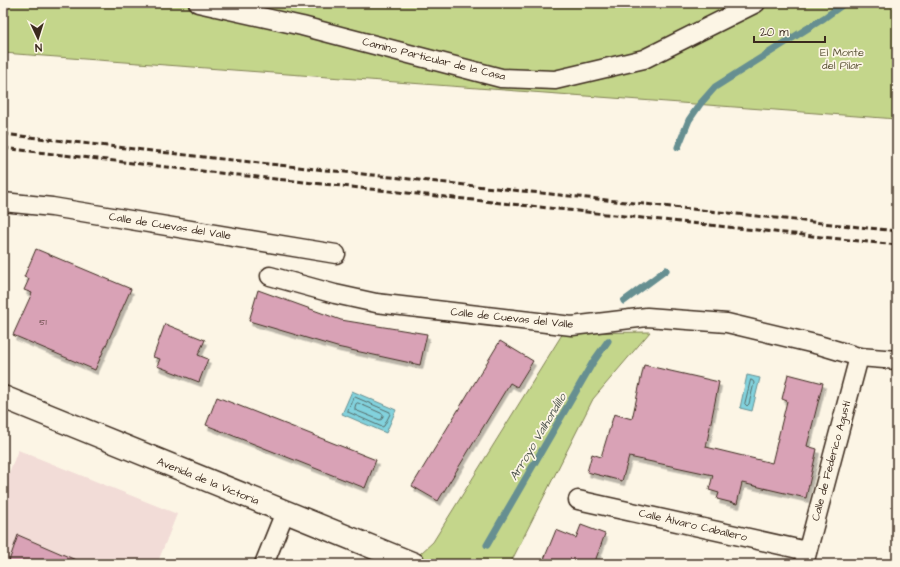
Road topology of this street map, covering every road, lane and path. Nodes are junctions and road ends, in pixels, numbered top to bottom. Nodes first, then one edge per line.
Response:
1 (198, 3) edge
2 (756, 3) edge
3 (3, 202) edge
4 (336, 254) dead end
5 (270, 276) dead end
6 (859, 357) junction
7 (897, 360) edge
8 (3, 397) edge
9 (578, 500) dead end
10 (285, 512) junction
11 (805, 557) edge
12 (264, 564) edge
13 (414, 564) edge

1 - 2 street, Camino Particular de la Casa
3 - 4 street, Calle de Cuevas del Valle
5 - 6 street, Calle de Cuevas del Valle
6 - 7 street, Calle de Cuevas del Valle
6 - 11 street, Calle de Federico Agustí
8 - 10 street, Avenida de la Victoria
9 - 11 street, Calle Álvaro Caballero
10 - 12 street
10 - 13 street, Avenida de la Victoria

